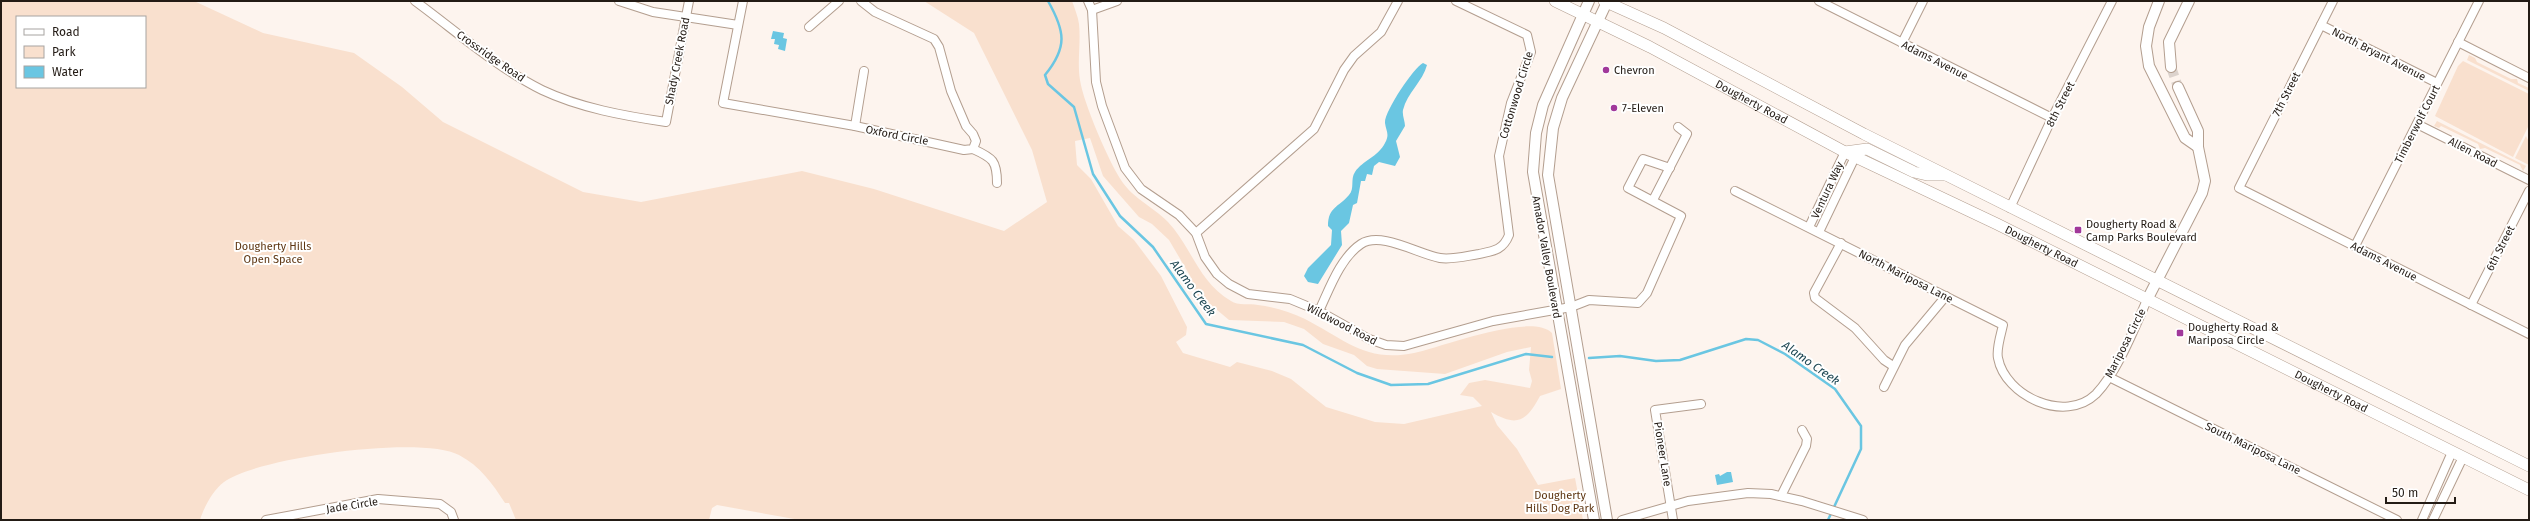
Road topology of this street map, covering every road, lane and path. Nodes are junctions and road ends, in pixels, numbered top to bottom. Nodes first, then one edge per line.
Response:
1 (415, 1) edge
2 (619, 1) edge
3 (689, 1) edge
4 (743, 1) edge
5 (839, 1) edge
6 (861, 1) edge
7 (1088, 1) edge
8 (1117, 1) edge
9 (1398, 1) edge
10 (1456, 1) edge
11 (1555, 1) edge
12 (1589, 1) edge
13 (1819, 1) edge
14 (1923, 1) edge
15 (2112, 1) edge
16 (2159, 1) edge
17 (2190, 1) edge
18 (2333, 1) edge
19 (2479, 1) edge
20 (1606, 2) edge
21 (1092, 10) junction
22 (1583, 14) junction
23 (685, 19) junction
24 (1598, 22) junction
25 (738, 25) junction
26 (2321, 25) junction
27 (809, 27) dead end
28 (2458, 42) junction
29 (1902, 43) junction
30 (2170, 67) tunnel mouth
31 (864, 71) dead end
32 (2529, 78) edge
33 (2437, 83) junction
34 (2178, 87) tunnel mouth
35 (2052, 118) junction
36 (666, 122) joint
37 (2417, 124) junction
38 (854, 126) junction
39 (1678, 128) dead end
40 (2198, 147) junction
41 (972, 149) junction
42 (1845, 152) junction
43 (1855, 158) junction
44 (1670, 168) junction
45 (1945, 175) junction
46 (2529, 180) edge
47 (997, 184) dead end
48 (2239, 188) joint
49 (1735, 191) dead end
50 (2529, 191) edge
51 (1653, 200) junction
52 (2010, 208) junction
53 (1809, 227) junction
54 (1819, 232) junction
55 (1196, 233) junction
56 (1840, 243) junction
57 (2355, 246) junction
58 (2158, 281) junction
59 (1946, 296) junction
60 (2147, 300) junction
61 (2472, 305) junction
62 (1571, 307) junction
63 (1556, 309) junction
64 (1319, 311) junction
65 (2003, 325) joint
66 (2529, 334) edge
67 (1894, 366) junction
68 (2109, 377) junction
69 (1884, 387) dead end
70 (1701, 404) dead end
71 (1802, 430) dead end
72 (2452, 452) junction
73 (2463, 457) junction
74 (2529, 466) edge
75 (2529, 490) edge
76 (1782, 496) junction
77 (1671, 505) junction
78 (1847, 517) edge
79 (266, 520) edge
80 (454, 520) edge
81 (1594, 520) edge
82 (1607, 520) edge
83 (1622, 520) edge
84 (1673, 520) edge
85 (1863, 520) edge
86 (2397, 520) edge
87 (2422, 520) edge
88 (2432, 520) edge

1 - 36 street, Crossridge Road
2 - 23 street
3 - 23 street, Shady Creek Road
4 - 25 street, Oxford Circle
5 - 27 street
6 - 41 street
7 - 21 street, Wildwood Road
8 - 21 street
9 - 55 street
10 - 64 street, Cottonwood Circle
11 - 22 main road, Dougherty Road
12 - 22 street, Amador Valley Boulevard
13 - 29 street, Adams Avenue
14 - 29 street
15 - 35 street, 8th Street
16 - 40 street
17 - 30 street
18 - 26 street, 7th Street
19 - 28 street, Timberwolf Court
20 - 24 street, Amador Valley Boulevard
20 - 45 main road, Dougherty Road
21 - 55 street, Wildwood Road
22 - 24 main road, Dougherty Road
22 - 63 street, Amador Valley Boulevard
23 - 25 street
23 - 36 street, Shady Creek Road
24 - 42 main road, Dougherty Road
24 - 62 street, Amador Valley Boulevard
25 - 38 street, Oxford Circle
26 - 33 street, North Bryant Avenue
26 - 48 street, 7th Street
28 - 32 street
28 - 33 street, Timberwolf Court
29 - 35 street, Adams Avenue
31 - 38 street
33 - 37 street, Timberwolf Court
34 - 40 street
35 - 52 street, 8th Street
37 - 46 street, Allen Road
37 - 57 street, Timberwolf Court
38 - 41 street, Oxford Circle
39 - 44 street
40 - 58 street
41 - 47 street
42 - 43 main road, Dougherty Road
42 - 45 main road
42 - 53 street, Ventura Way
43 - 54 street, Ventura Way
43 - 60 main road, Dougherty Road
44 - 51 street
44 - 51 street
45 - 52 main road, Dougherty Road
48 - 57 street, Adams Avenue
49 - 53 street, North Mariposa Lane
50 - 61 street, 6th Street
51 - 62 street, Wildwood Road
52 - 58 main road, Dougherty Road
53 - 54 street, North Mariposa Lane
54 - 56 street, North Mariposa Lane
55 - 64 street, Wildwood Road
56 - 59 street, North Mariposa Lane
56 - 67 street
57 - 61 street, Adams Avenue
58 - 60 street
58 - 74 main road, Dougherty Road
59 - 65 street, North Mariposa Lane
59 - 67 street
60 - 68 street, Mariposa Circle
60 - 72 main road, Dougherty Road
61 - 66 street, Adams Avenue
62 - 63 street, Wildwood Road
62 - 82 street, Amador Valley Boulevard
63 - 64 street, Wildwood Road
63 - 81 street, Amador Valley Boulevard
65 - 68 street, Mariposa Circle
67 - 69 street
68 - 86 street, South Mariposa Lane
70 - 77 street, Pioneer Lane
71 - 76 street
72 - 73 main road, Dougherty Road
72 - 87 street
73 - 75 main road, Dougherty Road
73 - 88 street
76 - 77 street
76 - 78 street
77 - 83 street
77 - 84 street, Pioneer Lane
78 - 85 street
79 - 80 street, Jade Circle

